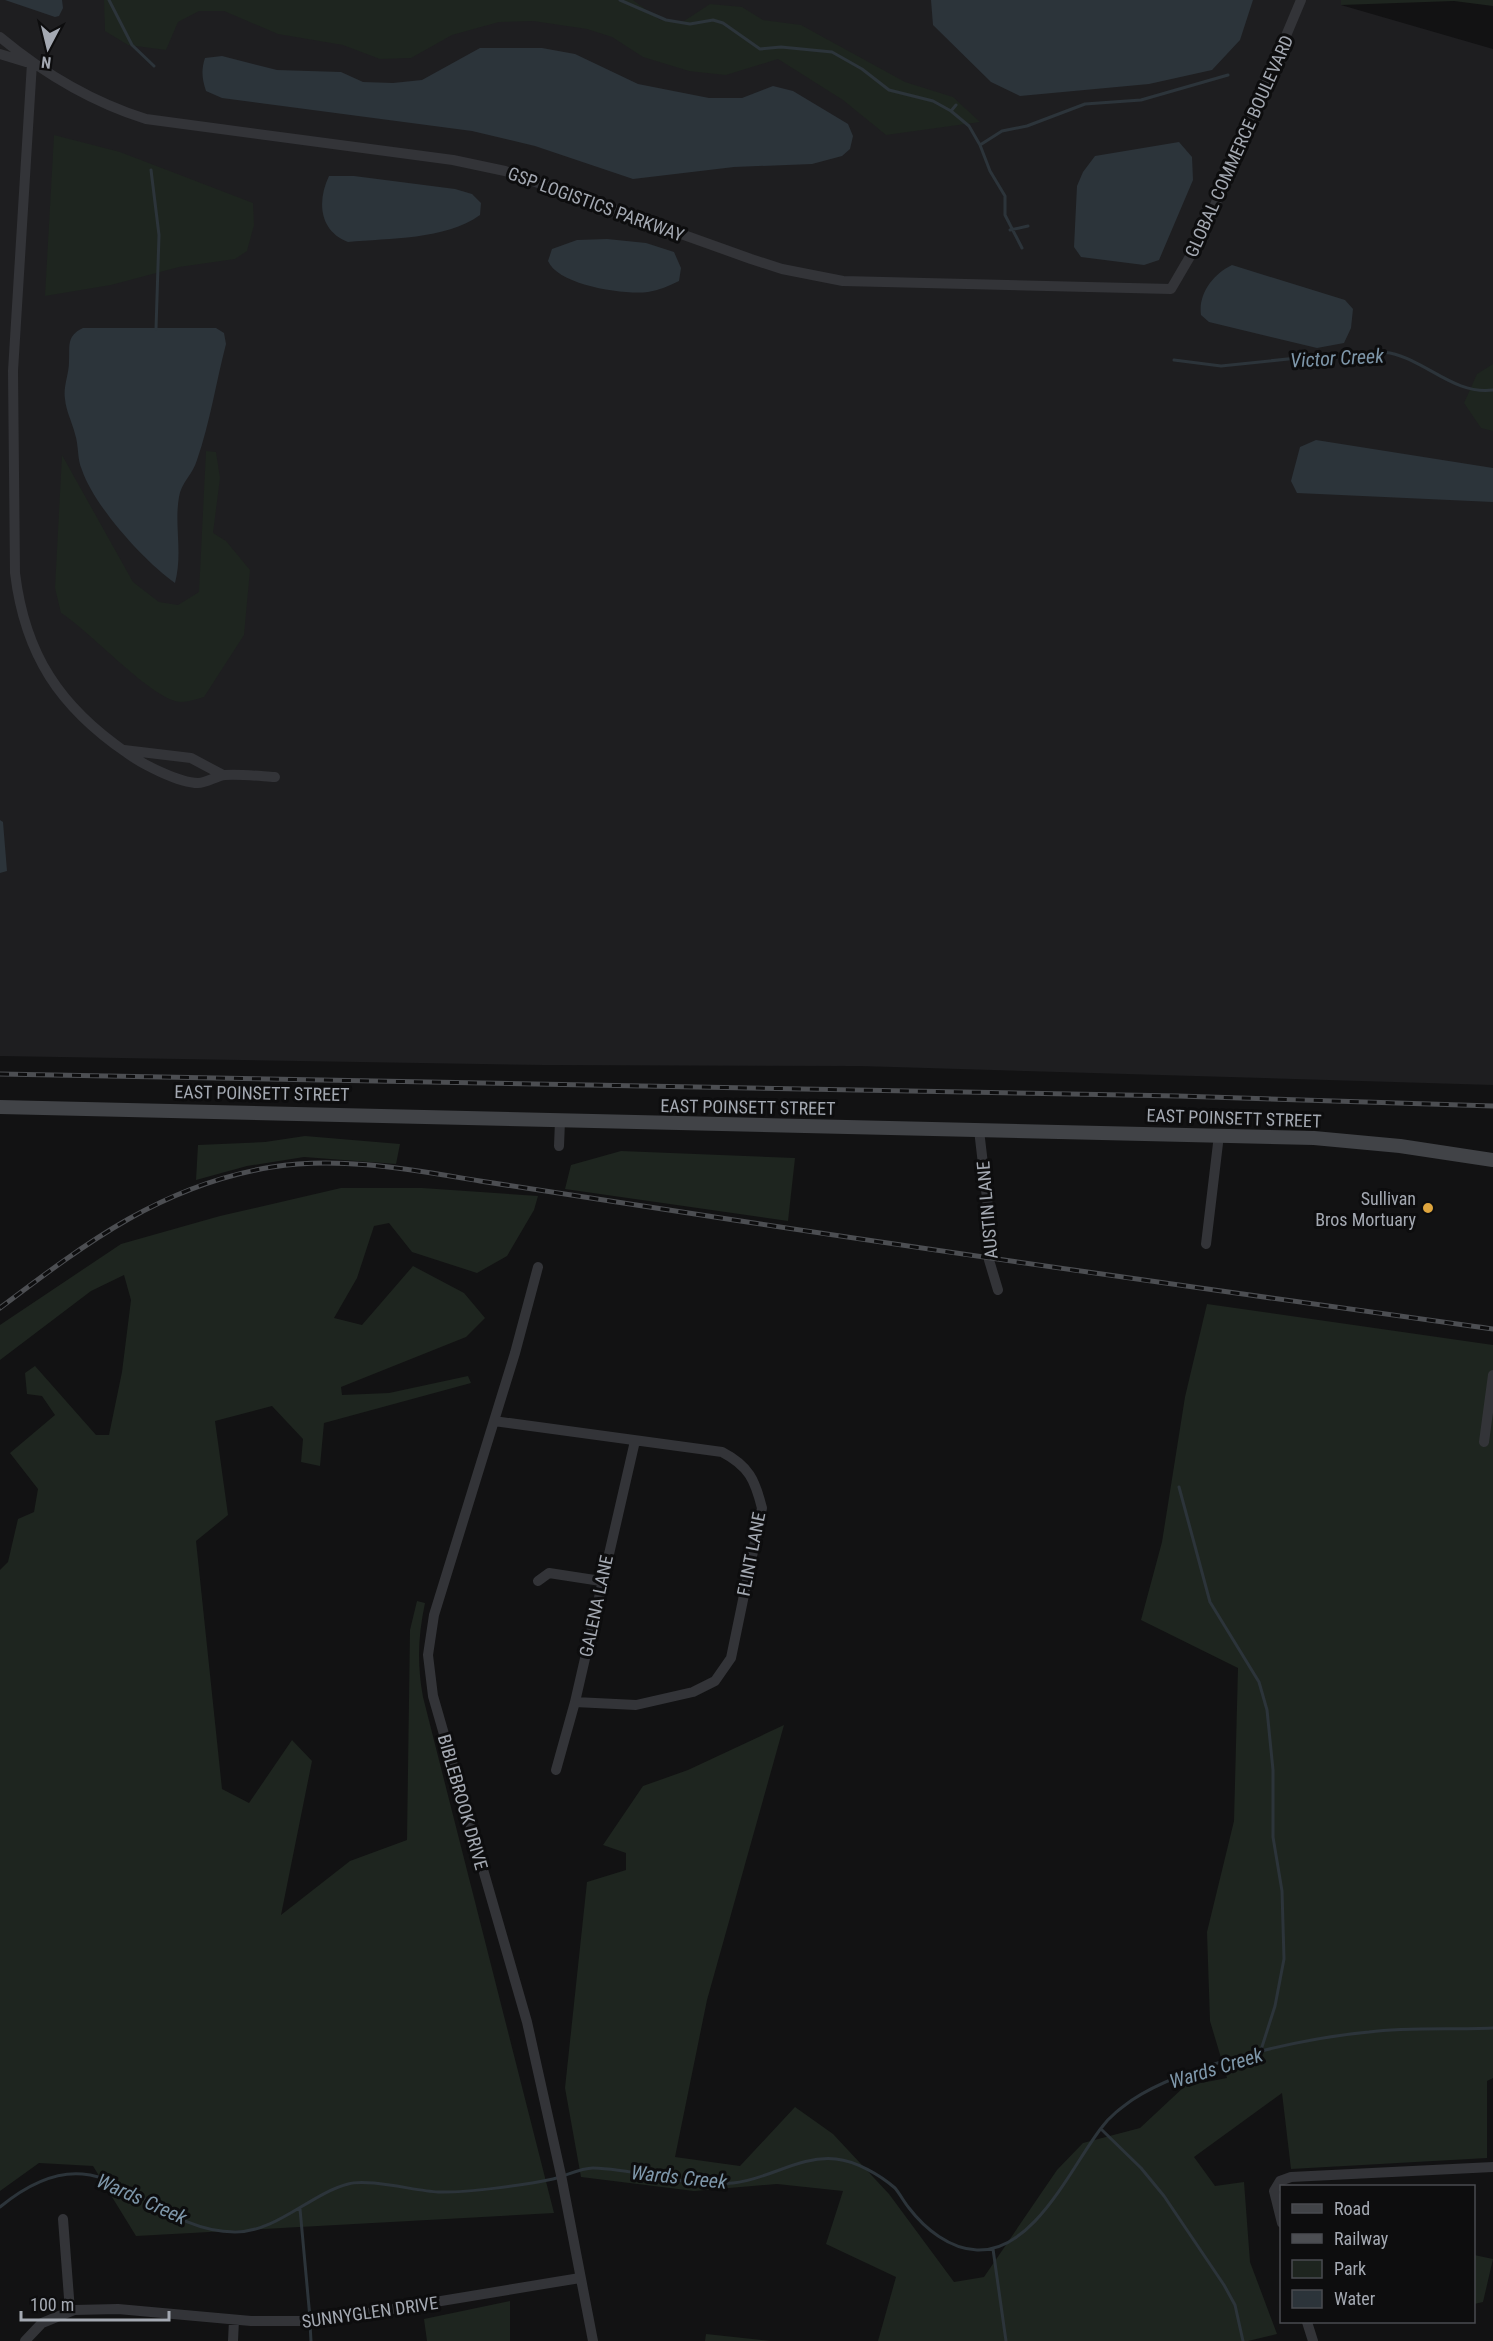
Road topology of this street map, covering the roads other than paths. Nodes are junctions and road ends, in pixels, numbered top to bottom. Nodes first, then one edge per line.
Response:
1 (1301, 0) edge
2 (0, 37) edge
3 (0, 54) edge
4 (32, 63) junction
5 (1171, 289) joint
6 (120, 749) junction
7 (224, 775) junction
8 (275, 777) dead end
9 (0, 1107) edge
10 (560, 1121) junction
11 (979, 1130) junction
12 (1219, 1135) junction
13 (559, 1146) dead end
14 (1493, 1160) edge
15 (1206, 1244) dead end
16 (538, 1267) dead end
17 (998, 1290) dead end
18 (1493, 1375) edge
19 (494, 1421) junction
20 (635, 1441) junction
21 (1484, 1442) dead end
22 (538, 1581) dead end
23 (601, 1581) junction
24 (575, 1702) junction
25 (556, 1770) dead end
26 (1493, 2167) edge
27 (1280, 2218) edge
28 (63, 2219) dead end
29 (580, 2278) junction
30 (70, 2311) junction
31 (234, 2320) junction
32 (1307, 2323) edge
33 (25, 2341) edge
34 (233, 2341) edge
35 (593, 2341) edge
36 (1313, 2341) edge

1 - 5 street, GLOBAL COMMERCE BOULEVARD
2 - 4 street, GSP LOGISTICS PARKWAY
3 - 4 street, GSP LOGISTICS PARKWAY
4 - 5 street, GSP LOGISTICS PARKWAY
4 - 6 street
6 - 7 street
6 - 7 street
7 - 8 street
9 - 10 main road, EAST POINSETT STREET
10 - 11 main road, EAST POINSETT STREET
10 - 13 street
11 - 12 main road, EAST POINSETT STREET
11 - 17 street, AUSTIN LANE
12 - 14 main road, EAST POINSETT STREET
12 - 15 street
16 - 19 street, BIBLEBROOK DRIVE
18 - 21 street
19 - 20 street, FLINT LANE
19 - 29 street, BIBLEBROOK DRIVE
20 - 23 street, GALENA LANE
20 - 24 street, FLINT LANE
22 - 23 street
23 - 24 street, GALENA LANE
24 - 25 street, GALENA LANE
26 - 27 street
28 - 30 street
29 - 31 street, SUNNYGLEN DRIVE
29 - 35 street, BIBLEBROOK DRIVE
30 - 31 street, SUNNYGLEN DRIVE
30 - 33 street, SUNNYGLEN DRIVE
31 - 34 street
32 - 36 street

